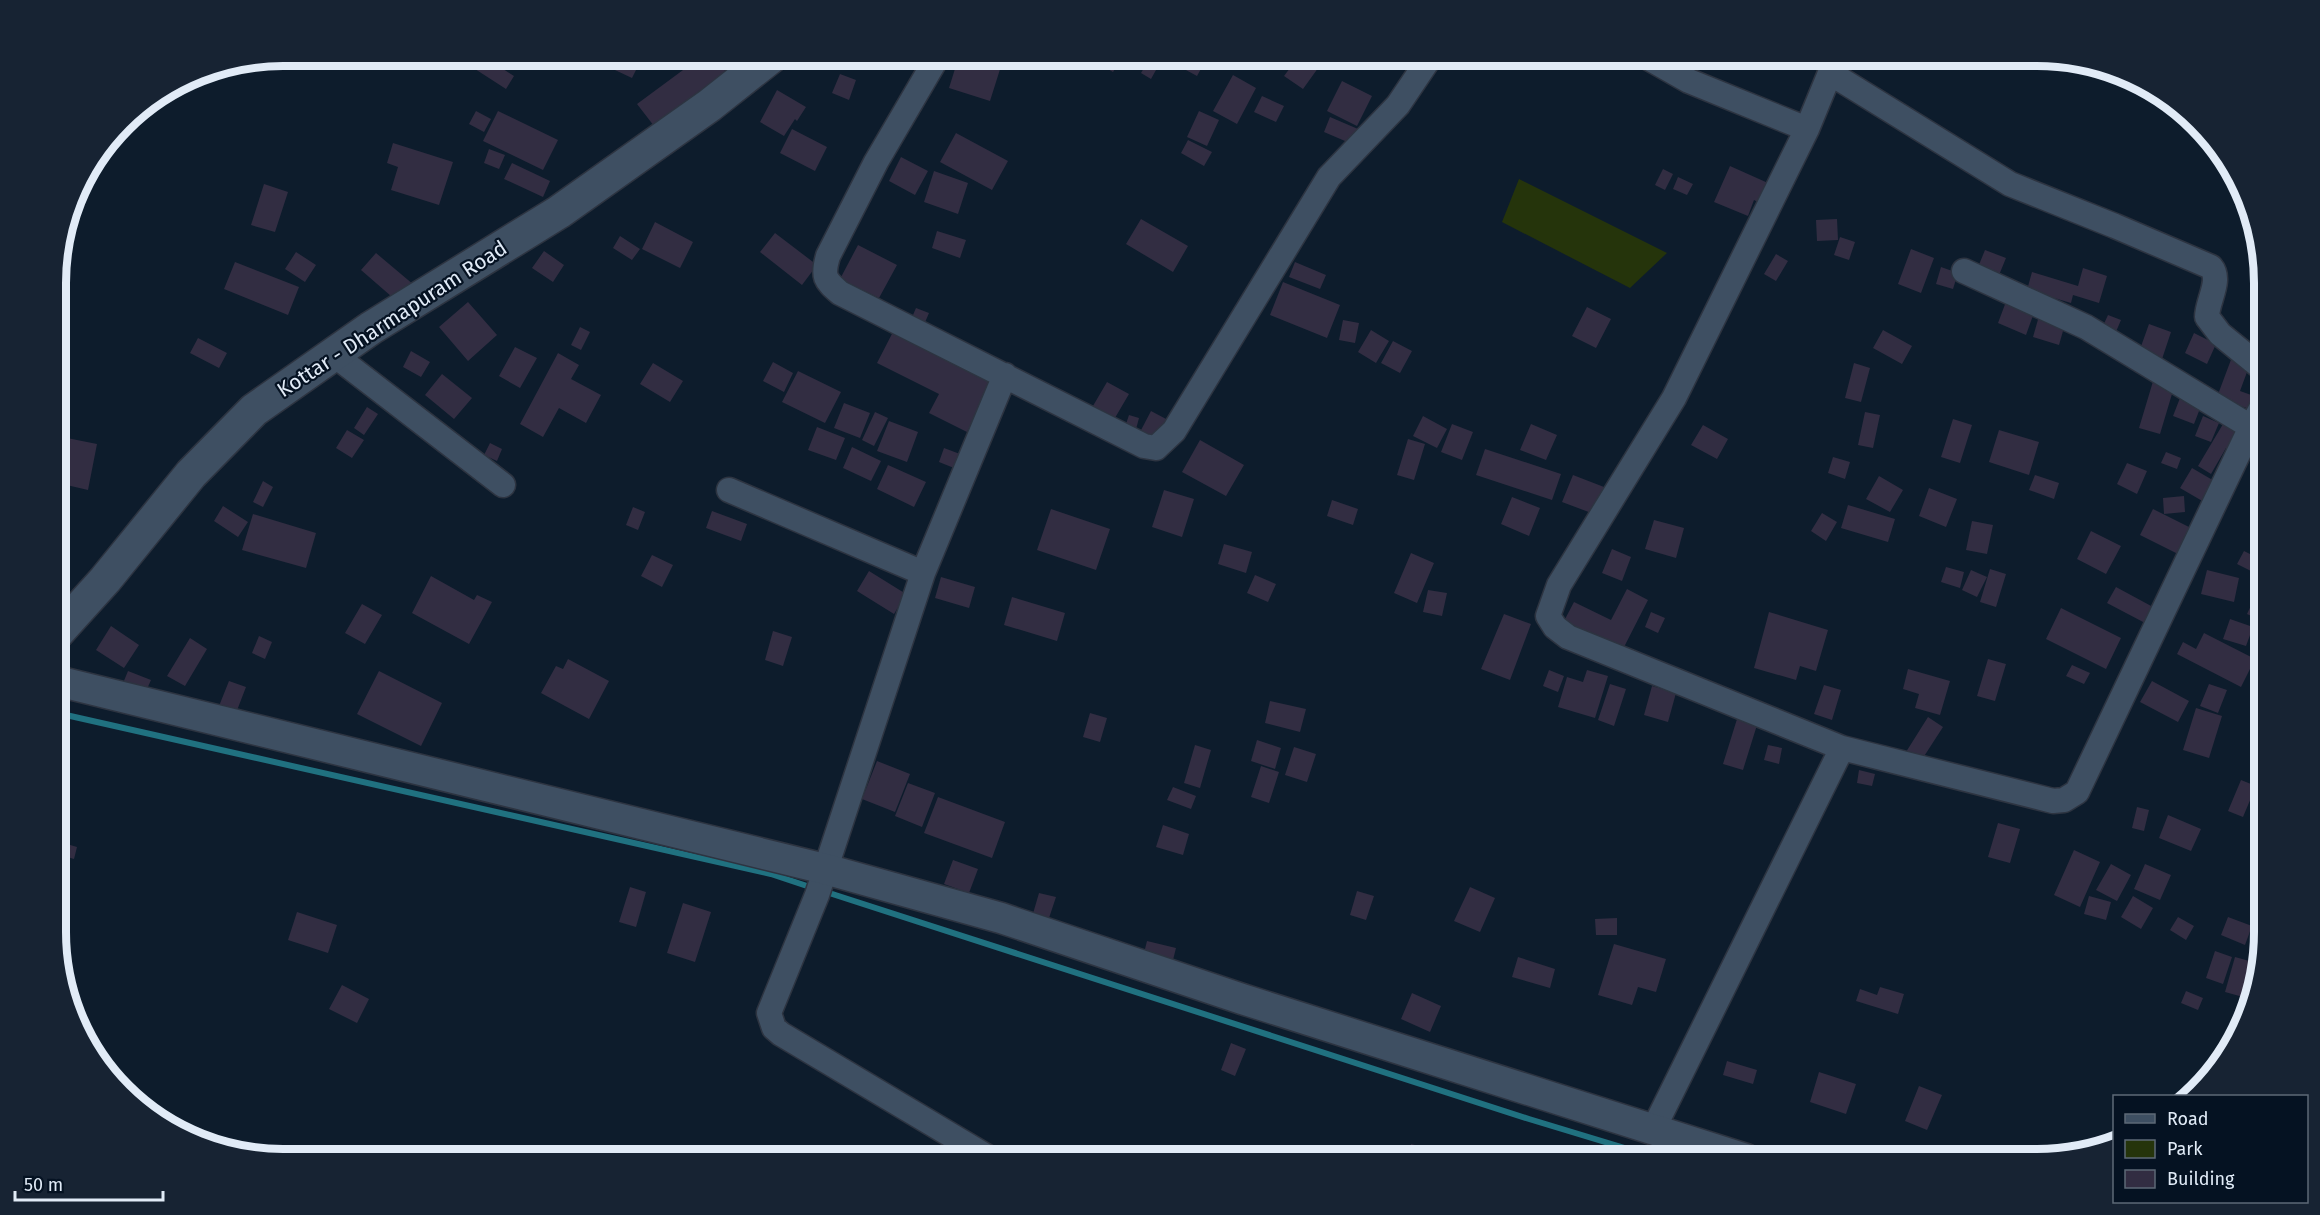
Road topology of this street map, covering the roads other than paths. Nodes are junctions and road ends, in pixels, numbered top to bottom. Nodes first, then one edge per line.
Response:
1 (759, 66) edge
2 (932, 66) edge
3 (1424, 66) edge
4 (1663, 66) edge
5 (1835, 66) edge
6 (1839, 66) edge
7 (1807, 129) junction
8 (1964, 271) dead end
9 (333, 354) junction
10 (2254, 362) edge
11 (1005, 375) junction
12 (2254, 422) edge
13 (2251, 427) junction
14 (503, 485) dead end
15 (729, 490) dead end
16 (923, 573) junction
17 (66, 623) edge
18 (66, 683) edge
19 (1842, 748) junction
20 (821, 881) junction
21 (1667, 1145) edge
22 (974, 1149) edge
23 (1690, 1149) edge

1 - 9 main road, Kottar - Dharmapuram Road
2 - 11 street
3 - 11 street
4 - 7 street
5 - 7 street
6 - 10 street
7 - 19 street
8 - 13 street
9 - 14 street
9 - 17 main road, Kottar - Dharmapuram Road
11 - 16 street
12 - 13 street
13 - 19 street
15 - 16 street
16 - 20 street
18 - 20 street
19 - 21 street
20 - 21 street
20 - 22 street
21 - 23 street

